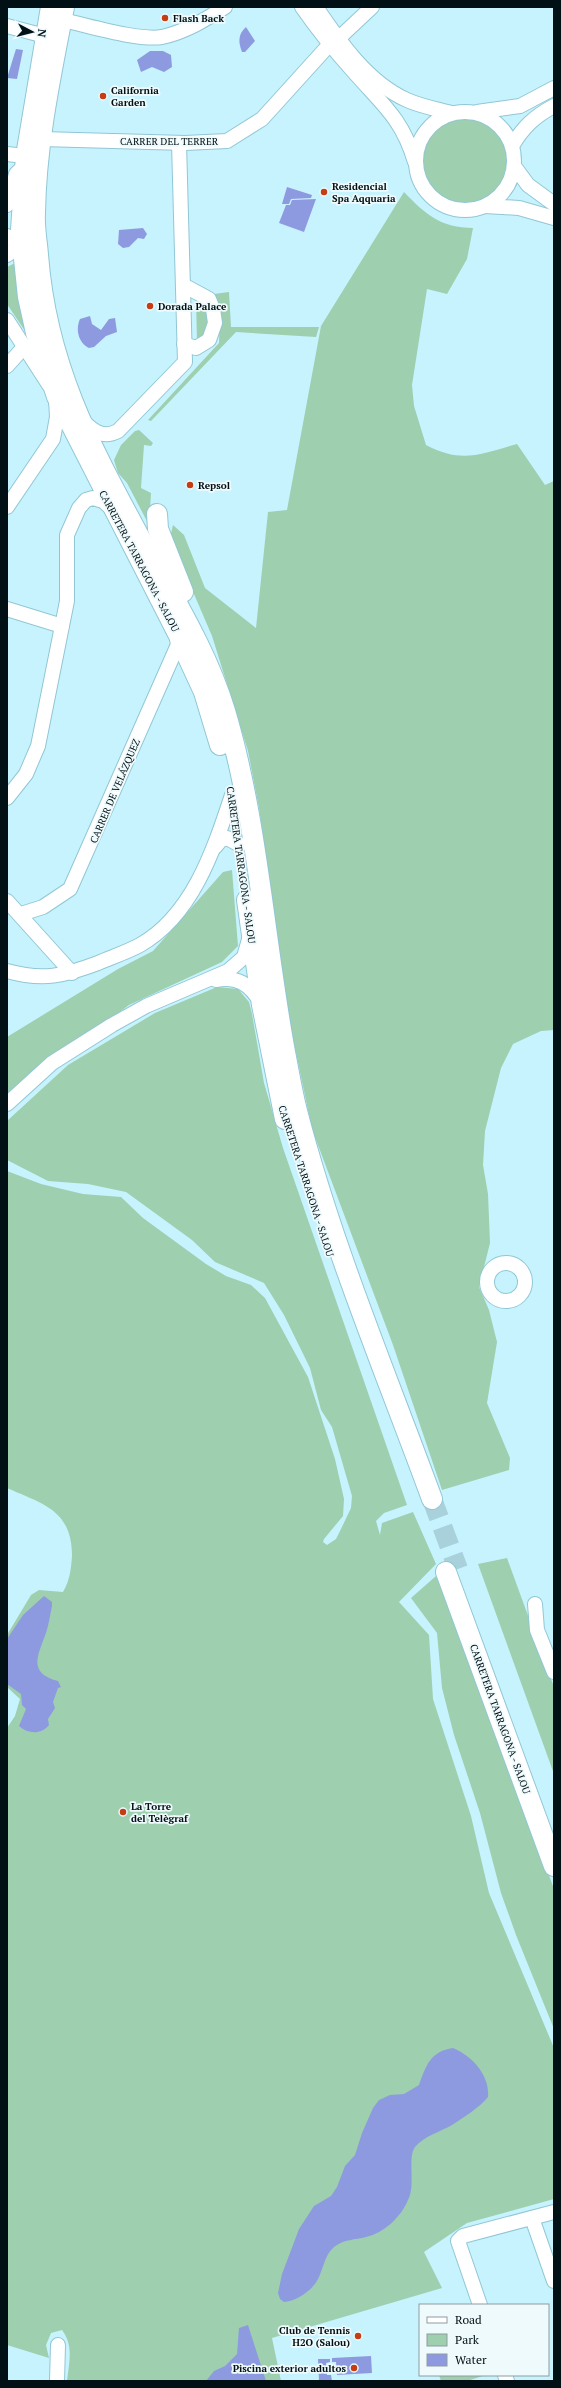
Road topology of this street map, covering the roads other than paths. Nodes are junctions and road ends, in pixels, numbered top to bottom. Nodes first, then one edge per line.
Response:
1 (50, 7) edge
2 (225, 7) edge
3 (302, 7) edge
4 (316, 7) edge
5 (372, 7) edge
6 (63, 14) edge
7 (7, 26) edge
8 (45, 36) junction
9 (334, 42) junction
10 (554, 88) edge
11 (554, 106) edge
12 (476, 112) junction
13 (451, 114) junction
14 (41, 139) junction
15 (179, 143) junction
16 (512, 146) junction
17 (7, 154) edge
18 (24, 161) junction
19 (514, 166) junction
20 (416, 168) junction
21 (554, 204) edge
22 (7, 205) edge
23 (485, 206) junction
24 (36, 214) junction
25 (554, 218) edge
26 (12, 245) edge
27 (183, 285) junction
28 (42, 295) junction
29 (7, 320) edge
30 (184, 344) junction
31 (24, 347) junction
32 (7, 366) edge
33 (54, 393) junction
34 (81, 420) junction
35 (7, 507) edge
36 (112, 509) junction
37 (157, 514) dead end
38 (153, 560) joint
39 (7, 609) edge
40 (62, 626) junction
41 (180, 640) junction
42 (225, 710) junction
43 (232, 795) junction
44 (7, 798) edge
45 (240, 845) junction
46 (215, 847) junction
47 (7, 902) edge
48 (21, 914) junction
49 (251, 930) junction
50 (72, 973) junction
51 (8, 975) edge
52 (194, 985) junction
53 (262, 1005) junction
54 (7, 1104) edge
55 (535, 1604) dead end
56 (554, 1672) edge
57 (554, 1829) edge
58 (554, 1866) edge
59 (554, 2212) edge
60 (532, 2218) junction
61 (554, 2281) edge
62 (480, 2304) edge
63 (58, 2345) dead end
64 (57, 2381) edge

1 - 8 main road, CARRETERA TARRAGONA - SALOU
2 - 6 street
3 - 9 street
4 - 9 street
5 - 9 street, CARRER DEL TERRER
6 - 14 main road, CARRETERA TARRAGONA - SALOU
7 - 8 street
8 - 18 main road, CARRETERA TARRAGONA - SALOU
9 - 13 street
9 - 15 street, CARRER DEL TERRER
9 - 20 street
10 - 12 street
11 - 16 street
12 - 13 street
12 - 16 street
13 - 20 street
14 - 15 street, CARRER DEL TERRER
14 - 24 main road, CARRETERA TARRAGONA - SALOU
15 - 27 street
16 - 19 street
17 - 18 street
18 - 22 street
18 - 26 main road, CARRETERA TARRAGONA - SALOU
19 - 21 street
19 - 23 street
20 - 23 street
23 - 25 street
24 - 26 street
24 - 28 main road, CARRETERA TARRAGONA - SALOU
26 - 28 street
26 - 33 main road, CARRETERA TARRAGONA - SALOU
27 - 30 street
27 - 30 street
28 - 34 main road, CARRETERA TARRAGONA - SALOU
29 - 31 street
30 - 34 street
31 - 32 street
31 - 33 street
33 - 35 street
33 - 36 main road, CARRETERA TARRAGONA - SALOU
34 - 38 main road, CARRETERA TARRAGONA - SALOU
36 - 40 street
36 - 41 main road, CARRETERA TARRAGONA - SALOU
37 - 42 highway
38 - 42 highway, CARRETERA TARRAGONA - SALOU
39 - 40 street
40 - 44 street
41 - 43 highway, CARRETERA TARRAGONA - SALOU
41 - 48 street, CARRER DE VELÁZQUEZ
42 - 53 highway, CARRETERA TARRAGONA - SALOU
43 - 45 highway, CARRETERA TARRAGONA - SALOU
43 - 46 street
45 - 46 street
45 - 49 highway, CARRETERA TARRAGONA - SALOU
46 - 50 street
47 - 48 street
48 - 50 street
49 - 52 street
49 - 53 highway, CARRETERA TARRAGONA - SALOU
50 - 51 street
52 - 53 street
52 - 54 street
55 - 56 street
57 - 58 highway, CARRETERA TARRAGONA - SALOU
59 - 60 street
60 - 61 street
60 - 62 street
63 - 64 street

